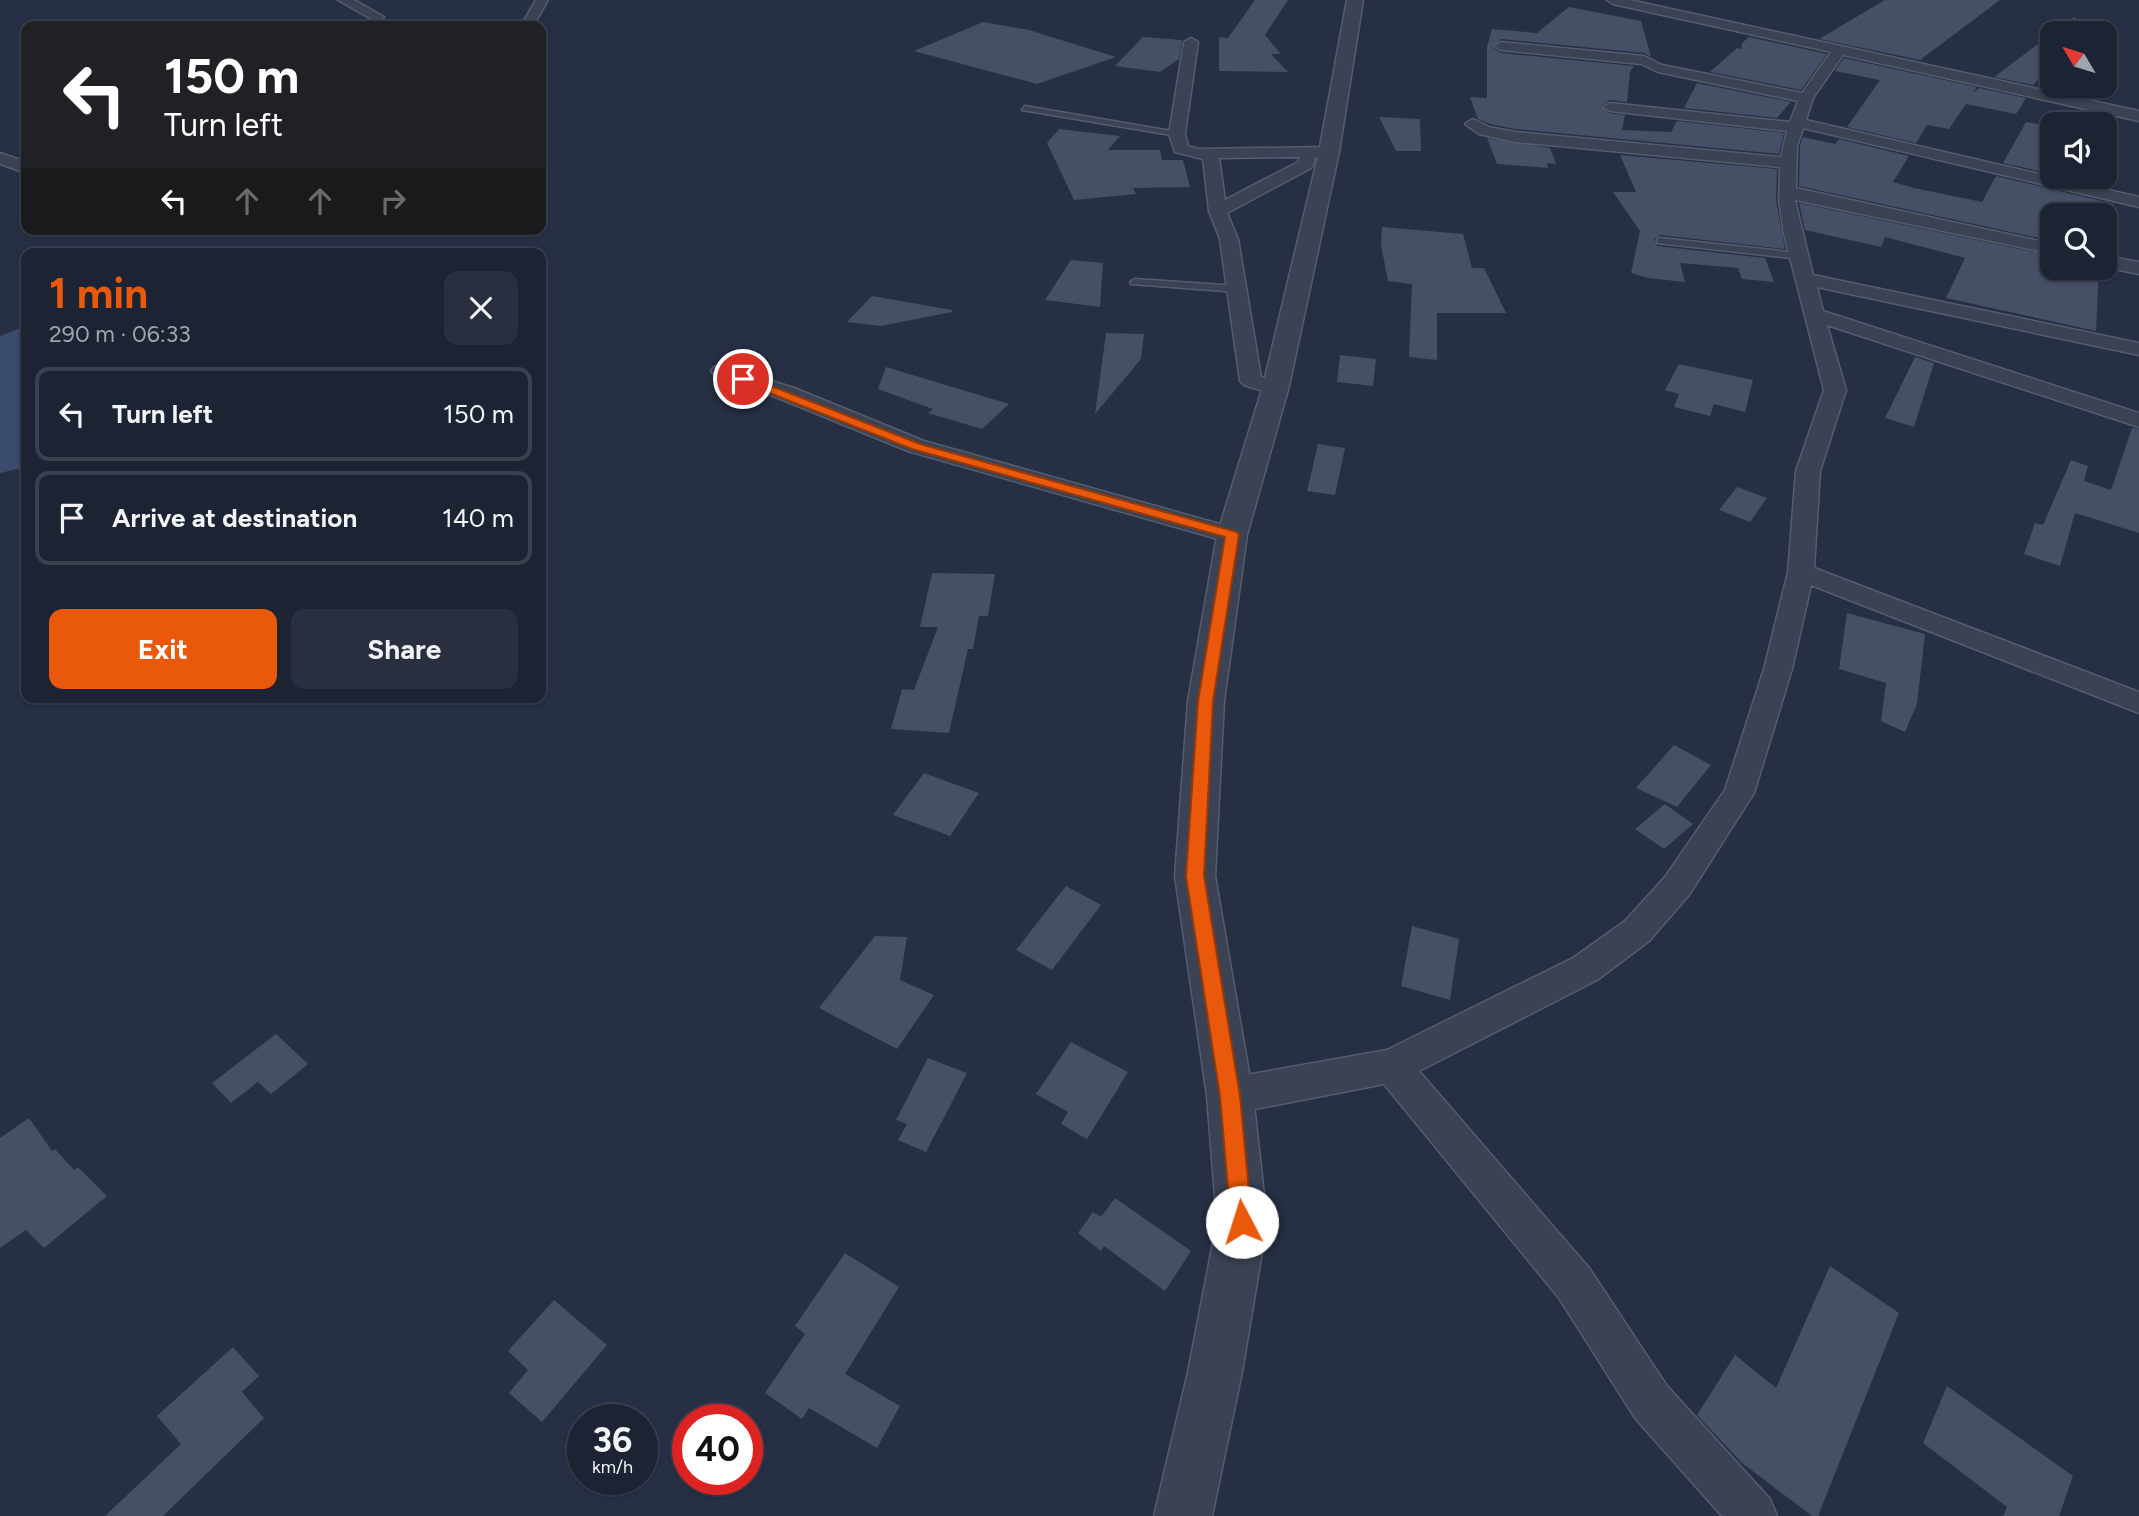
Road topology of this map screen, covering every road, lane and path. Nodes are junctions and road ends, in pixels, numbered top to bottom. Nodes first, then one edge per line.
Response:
1 (344, 0) edge
2 (542, 0) edge
3 (1355, 0) edge
4 (1618, 0) edge
5 (378, 18) dead end
6 (530, 21) edge
7 (1191, 42) dead end
8 (1501, 46) dead end
9 (1839, 50) junction
10 (1610, 107) dead end
11 (1025, 108) dead end
12 (1800, 116) junction
13 (2139, 116) edge
14 (1473, 124) dead end
15 (1177, 134) junction
16 (1319, 152) junction
17 (1210, 154) junction
18 (0, 158) edge
19 (21, 166) edge
20 (1788, 177) junction
21 (2139, 202) edge
22 (1217, 211) junction
23 (1660, 241) dead end
24 (2040, 245) edge
25 (2117, 263) edge
26 (1803, 268) junction
27 (2139, 268) edge
28 (1135, 282) dead end
29 (1238, 289) junction
30 (1814, 314) junction
31 (2139, 349) edge
32 (721, 371) dead end
33 (1276, 386) junction
34 (2139, 420) edge
35 (1232, 535) junction
36 (1801, 572) junction
37 (2139, 703) edge
38 (1392, 1066) junction
39 (1230, 1096) junction
40 (1183, 1516) edge
41 (1753, 1516) edge

1 - 5 street
2 - 6 street
3 - 16 street
4 - 9 street
7 - 15 street
8 - 12 street
9 - 12 street
9 - 13 street
10 - 12 street
11 - 15 lane
12 - 20 street
12 - 21 street
14 - 20 street
15 - 17 street
16 - 17 street
16 - 22 street
16 - 33 street
17 - 22 street
18 - 19 street
20 - 24 street
20 - 26 street
22 - 29 street
23 - 26 lane
25 - 27 street
26 - 30 street
26 - 31 street
28 - 29 lane
29 - 33 street
30 - 34 street
30 - 36 street
32 - 35 street
33 - 35 street
35 - 39 street
36 - 37 street
36 - 38 street
38 - 39 street
38 - 41 street
39 - 40 street

